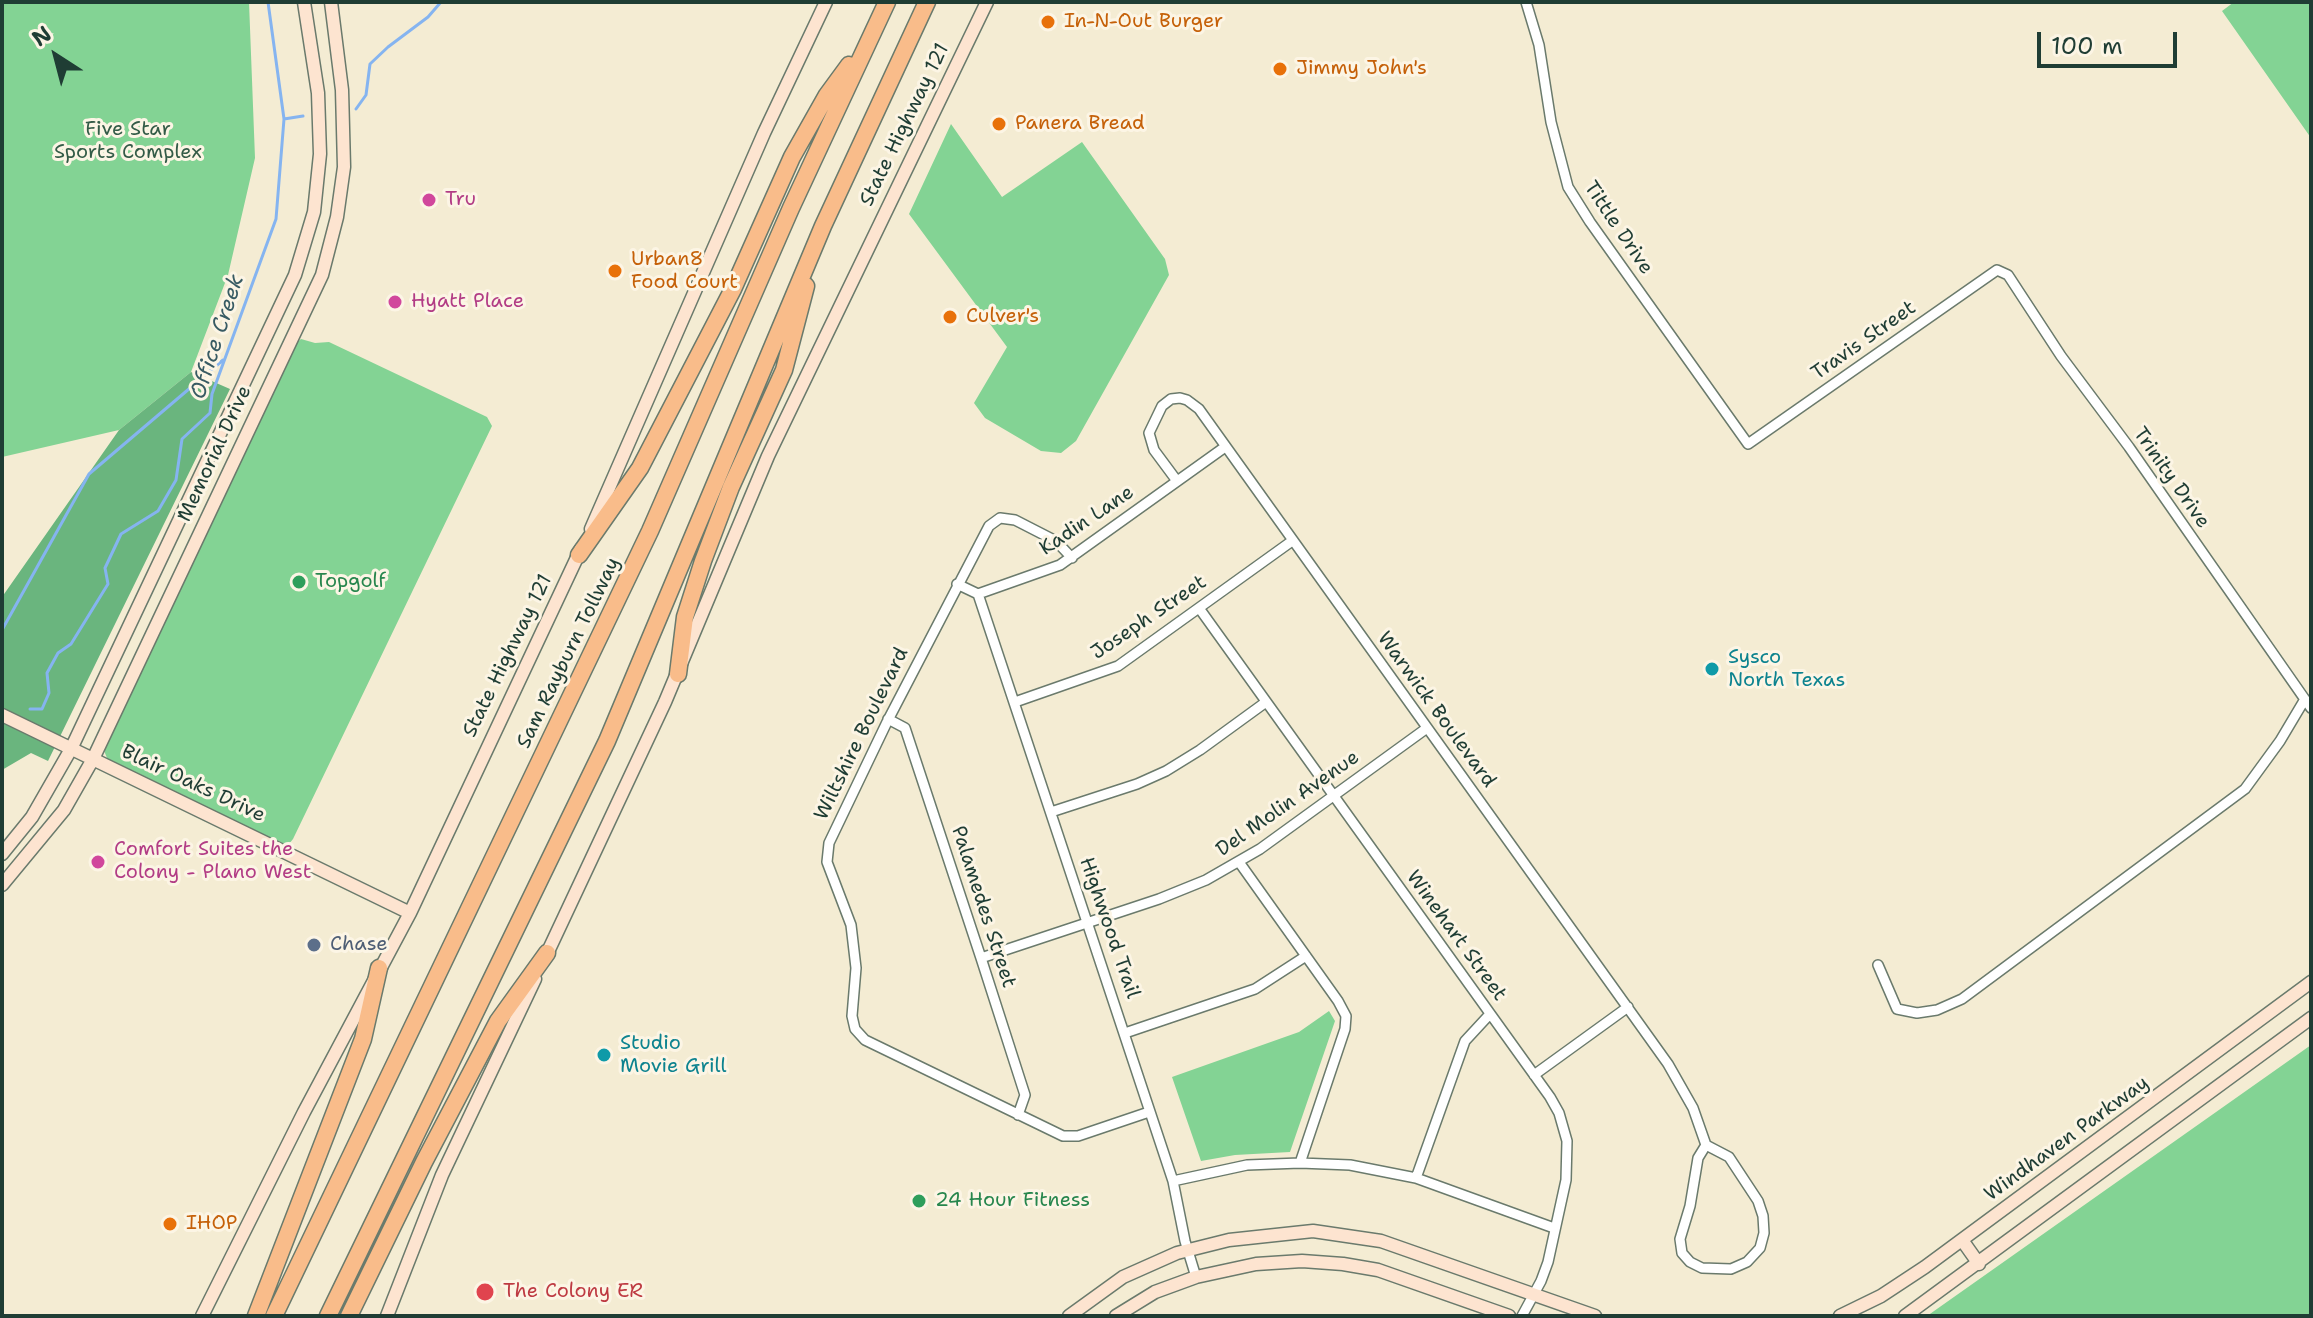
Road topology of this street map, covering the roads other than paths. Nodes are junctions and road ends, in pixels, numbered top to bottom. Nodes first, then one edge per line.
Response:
1 (304, 2) edge
2 (331, 2) edge
3 (826, 2) edge
4 (887, 2) edge
5 (927, 2) edge
6 (987, 2) edge
7 (1526, 2) edge
8 (871, 35) junction
9 (342, 90) junction
10 (318, 93) junction
11 (823, 226) junction
12 (2001, 271) joint
13 (275, 319) junction
14 (298, 330) junction
15 (1748, 444) joint
16 (1225, 447) junction
17 (1177, 481) junction
18 (1292, 541) junction
19 (579, 555) junction
20 (1072, 558) junction
21 (159, 562) junction
22 (182, 571) junction
23 (957, 584) junction
24 (978, 594) junction
25 (1199, 608) junction
26 (678, 674) junction
27 (1015, 702) junction
28 (1266, 702) junction
29 (2308, 704) edge
30 (2, 715) edge
31 (888, 719) junction
32 (1427, 728) junction
33 (71, 749) junction
34 (93, 759) junction
35 (1334, 796) junction
36 (1051, 812) junction
37 (2, 854) edge
38 (1239, 862) junction
39 (2, 885) edge
40 (410, 913) junction
41 (1087, 922) junction
42 (547, 953) junction
43 (1306, 956) junction
44 (981, 958) junction
45 (1878, 965) dead end
46 (379, 968) junction
47 (2311, 982) edge
48 (1628, 1007) junction
49 (1490, 1014) junction
50 (2311, 1018) edge
51 (1125, 1033) junction
52 (1534, 1075) junction
53 (2187, 1076) junction
54 (2204, 1098) junction
55 (1149, 1112) junction
56 (1018, 1115) junction
57 (1706, 1145) junction
58 (1300, 1163) junction
59 (1416, 1178) junction
60 (1173, 1181) junction
61 (1554, 1228) junction
62 (1962, 1240) junction
63 (1187, 1249) junction
64 (1979, 1264) junction
65 (1196, 1277) junction
66 (1533, 1293) junction
67 (202, 1316) edge
68 (256, 1316) edge
69 (274, 1316) edge
70 (328, 1316) edge
71 (349, 1316) edge
72 (387, 1316) edge
73 (1069, 1316) edge
74 (1116, 1316) edge
75 (1509, 1316) edge
76 (1522, 1316) edge
77 (1595, 1316) edge
78 (1840, 1316) edge
79 (1905, 1316) edge

1 - 10 main road, Memorial Drive
2 - 9 main road, Memorial Drive
3 - 19 main road, State Highway 121
4 - 8 highway, Sam Rayburn Tollway
5 - 11 highway
6 - 26 main road, State Highway 121
7 - 15 street, Tittle Drive
8 - 19 highway
8 - 69 highway, Sam Rayburn Tollway
9 - 10 main road
9 - 14 main road, Memorial Drive
10 - 13 main road, Memorial Drive
11 - 26 highway
11 - 70 highway
12 - 15 street, Travis Street
12 - 29 street, Trinity Drive
13 - 14 main road
13 - 21 main road, Memorial Drive
14 - 22 main road, Memorial Drive
16 - 17 street, Kadin Lane
16 - 17 street, Warwick Boulevard
16 - 18 street, Warwick Boulevard
17 - 20 street, Kadin Lane
18 - 25 street, Joseph Street
18 - 32 street, Warwick Boulevard
19 - 40 main road, State Highway 121
20 - 23 street, Wiltshire Boulevard
20 - 24 street, Kadin Lane
21 - 22 main road
21 - 33 main road, Memorial Drive
22 - 34 main road, Memorial Drive
23 - 24 street
23 - 31 street, Wiltshire Boulevard
24 - 27 street, Highwood Trail
25 - 27 street, Joseph Street
25 - 28 street, Winehart Street
26 - 42 main road, State Highway 121
27 - 36 street, Highwood Trail
28 - 35 street, Winehart Street
28 - 36 street
29 - 45 street
30 - 33 main road, Blair Oaks Drive
31 - 44 street, Palamedes Street
31 - 56 street, Wiltshire Boulevard
32 - 35 street, Del Molin Avenue
32 - 48 street, Warwick Boulevard
33 - 34 main road, Blair Oaks Drive
33 - 37 main road, Memorial Drive
34 - 39 main road, Memorial Drive
34 - 40 main road, Blair Oaks Drive
35 - 38 street, Del Molin Avenue
35 - 49 street, Winehart Street
36 - 41 street, Highwood Trail
38 - 41 street, Del Molin Avenue
38 - 43 street
40 - 46 main road, State Highway 121
41 - 44 street, Del Molin Avenue
41 - 51 street, Highwood Trail
42 - 71 highway
42 - 72 main road, State Highway 121
43 - 51 street
43 - 58 street
44 - 56 street, Palamedes Street
46 - 67 main road, State Highway 121
46 - 68 highway
47 - 53 main road, Windhaven Parkway
48 - 52 street
48 - 57 street, Warwick Boulevard
49 - 52 street, Winehart Street
49 - 59 street
50 - 54 main road
51 - 55 street, Highwood Trail
52 - 61 street, Winehart Street
53 - 54 main road
53 - 62 main road, Windhaven Parkway
54 - 64 main road
55 - 56 street, Wiltshire Boulevard
55 - 60 street, Highwood Trail
57 - 57 street
58 - 59 street
58 - 60 street
59 - 61 street
60 - 63 street, Highwood Trail
61 - 66 street, Winehart Street
62 - 64 main road
62 - 78 main road, Windhaven Parkway
63 - 65 street, Highwood Trail
63 - 66 main road
63 - 73 main road
64 - 79 main road
65 - 74 main road
65 - 75 main road
66 - 76 street, Winehart Street
66 - 77 main road

